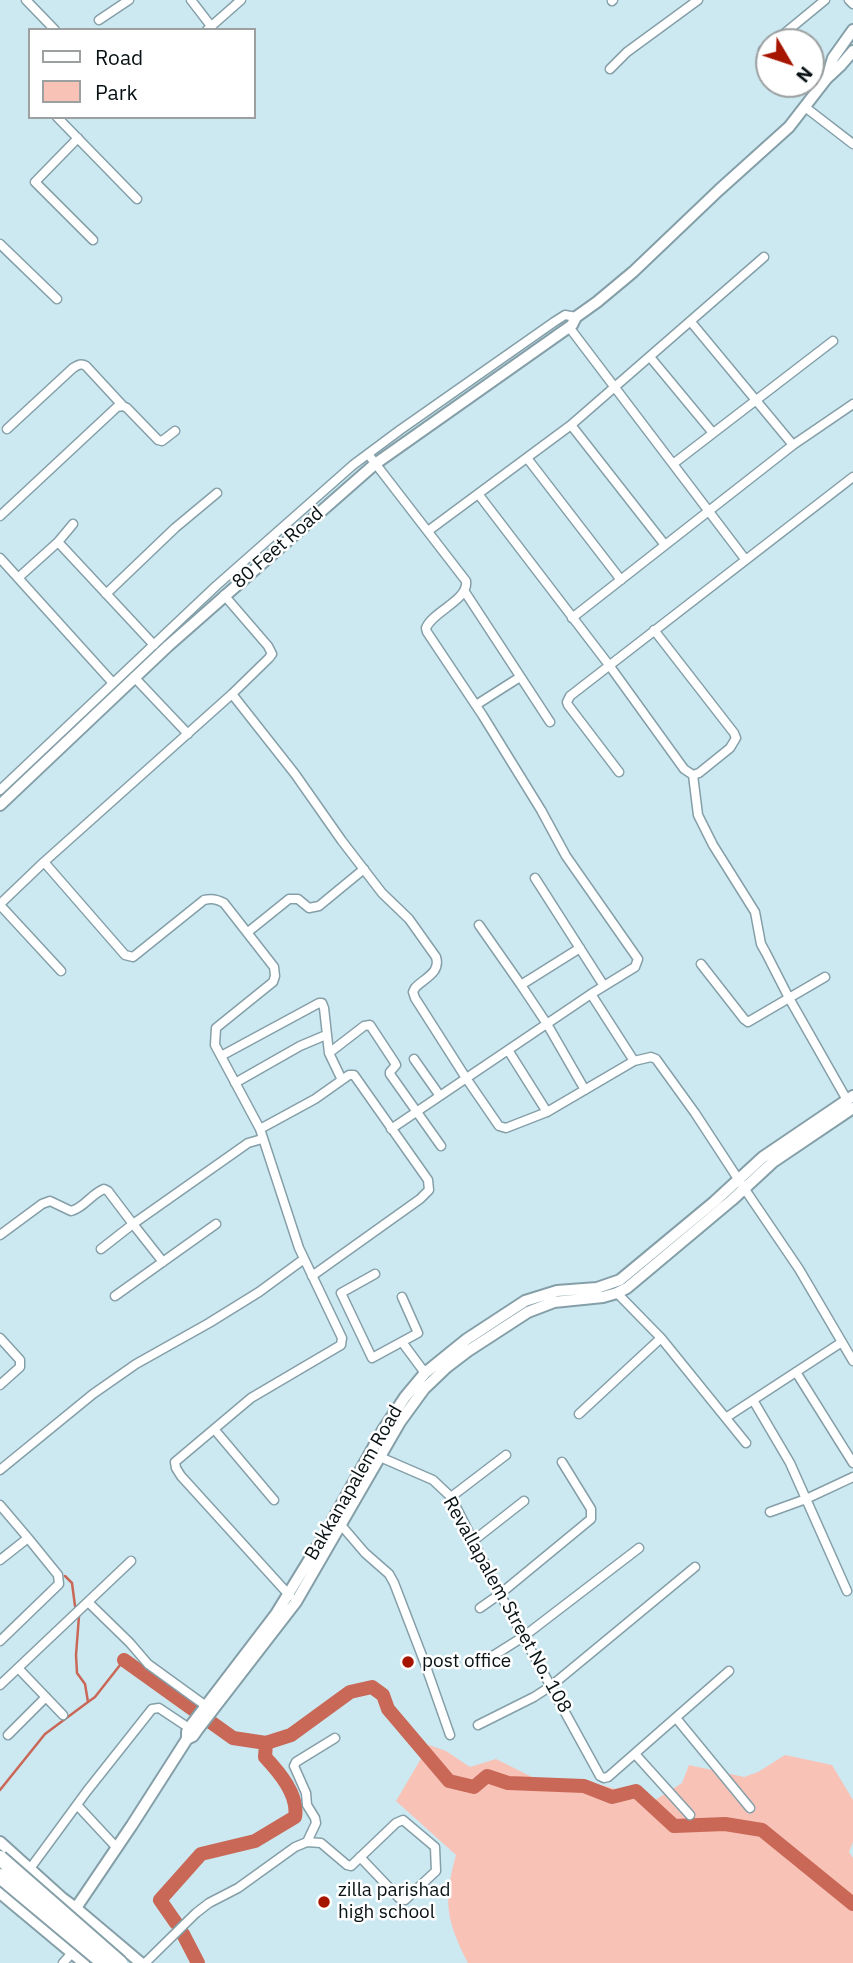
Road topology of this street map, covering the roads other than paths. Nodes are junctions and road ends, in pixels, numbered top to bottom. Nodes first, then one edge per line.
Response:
1 (26, 0) edge
2 (129, 0) edge
3 (241, 0) edge
4 (698, 0) edge
5 (825, 0) edge
6 (849, 0) edge
7 (192, 2) edge
8 (853, 4) edge
9 (99, 20) dead end
10 (53, 28) edge
11 (209, 28) edge
12 (791, 28) edge
13 (853, 30) edge
14 (853, 51) edge
15 (610, 69) dead end
16 (827, 78) junction
17 (805, 107) junction
18 (60, 119) edge
19 (78, 138) junction
20 (853, 144) edge
21 (137, 199) dead end
22 (93, 240) dead end
23 (0, 244) edge
24 (764, 257) dead end
25 (57, 299) dead end
26 (573, 322) junction
27 (691, 322) junction
28 (833, 341) dead end
29 (650, 357) junction
30 (615, 387) junction
31 (755, 401) junction
32 (853, 404) edge
33 (123, 406) junction
34 (571, 425) junction
35 (7, 429) dead end
36 (175, 431) dead end
37 (713, 433) junction
38 (793, 445) junction
39 (368, 454) junction
40 (527, 458) junction
41 (375, 464) junction
42 (673, 464) junction
43 (853, 477) edge
44 (217, 494) dead end
45 (479, 495) junction
46 (709, 511) junction
47 (0, 516) edge
48 (73, 524) dead end
49 (428, 531) junction
50 (58, 542) junction
51 (665, 545) junction
52 (0, 558) edge
53 (745, 559) junction
54 (18, 578) junction
55 (621, 580) junction
56 (465, 592) junction
57 (106, 594) junction
58 (224, 596) junction
59 (572, 618) junction
60 (654, 630) junction
61 (154, 645) junction
62 (609, 665) junction
63 (134, 677) junction
64 (520, 677) junction
65 (113, 682) junction
66 (232, 694) junction
67 (476, 705) junction
68 (550, 722) dead end
69 (188, 734) junction
70 (619, 772) dead end
71 (692, 775) junction
72 (0, 790) edge
73 (0, 805) edge
74 (44, 862) junction
75 (364, 869) junction
76 (535, 878) dead end
77 (0, 904) edge
78 (479, 925) dead end
79 (248, 932) junction
80 (580, 948) junction
81 (701, 964) dead end
82 (61, 971) dead end
83 (825, 977) dead end
84 (521, 985) junction
85 (604, 986) junction
86 (591, 994) junction
87 (789, 998) junction
88 (547, 1024) junction
89 (326, 1035) junction
90 (508, 1050) junction
91 (329, 1053) junction
92 (221, 1056) junction
93 (414, 1059) dead end
94 (634, 1061) junction
95 (466, 1078) junction
96 (342, 1080) junction
97 (235, 1083) junction
98 (585, 1090) junction
99 (440, 1096) junction
100 (851, 1102) edge
101 (417, 1112) junction
102 (547, 1112) junction
103 (260, 1129) junction
104 (391, 1129) junction
105 (262, 1139) junction
106 (441, 1146) dead end
107 (741, 1184) junction
108 (133, 1224) junction
109 (216, 1224) dead end
110 (0, 1236) edge
111 (101, 1249) dead end
112 (304, 1259) junction
113 (163, 1262) junction
114 (375, 1274) dead end
115 (312, 1276) junction
116 (617, 1293) junction
117 (115, 1296) dead end
118 (402, 1297) dead end
119 (0, 1338) edge
120 (662, 1338) junction
121 (402, 1342) junction
122 (842, 1342) junction
123 (853, 1361) edge
124 (796, 1372) junction
125 (425, 1373) junction
126 (0, 1385) edge
127 (753, 1400) junction
128 (579, 1414) dead end
129 (727, 1417) junction
130 (214, 1429) junction
131 (746, 1443) dead end
132 (506, 1455) dead end
133 (380, 1457) junction
134 (562, 1462) dead end
135 (853, 1463) edge
136 (0, 1470) edge
137 (853, 1476) edge
138 (451, 1497) junction
139 (806, 1499) junction
140 (274, 1500) dead end
141 (524, 1501) dead end
142 (0, 1504) edge
143 (770, 1512) dead end
144 (341, 1525) junction
145 (28, 1538) junction
146 (475, 1544) junction
147 (639, 1548) dead end
148 (0, 1560) edge
149 (131, 1561) dead end
150 (695, 1567) dead end
151 (846, 1591) dead end
152 (500, 1594) junction
153 (292, 1598) junction
154 (88, 1602) junction
155 (480, 1608) dead end
156 (523, 1637) junction
157 (0, 1641) edge
158 (480, 1664) dead end
159 (18, 1668) junction
160 (729, 1671) dead end
161 (0, 1685) edge
162 (551, 1686) junction
163 (46, 1696) junction
164 (206, 1710) junction
165 (63, 1715) dead end
166 (676, 1718) junction
167 (478, 1725) dead end
168 (191, 1730) junction
169 (8, 1735) dead end
170 (450, 1735) dead end
171 (335, 1738) dead end
172 (635, 1754) junction
173 (77, 1805) junction
174 (750, 1808) dead end
175 (690, 1815) dead end
176 (0, 1842) edge
177 (307, 1842) junction
178 (117, 1848) junction
179 (360, 1857) junction
180 (0, 1858) edge
181 (29, 1870) junction
182 (0, 1876) edge
183 (0, 1893) edge
184 (77, 1909) junction
185 (55, 1939) junction
186 (72, 1953) junction
187 (64, 1963) edge
188 (84, 1963) edge
189 (104, 1963) edge
190 (120, 1963) edge
191 (143, 1963) edge

1 - 10 street
2 - 9 street
3 - 11 street
4 - 15 street
5 - 12 street
6 - 8 street
7 - 11 street
13 - 16 street
14 - 16 street
16 - 17 street, 80 Feet Road
17 - 20 street
17 - 26 street, 80 Feet Road
18 - 19 street
19 - 21 street
19 - 22 street
23 - 25 street
24 - 27 street
26 - 30 street
26 - 39 street
26 - 41 street, 80 Feet Road
27 - 29 street
27 - 31 street
28 - 31 street
29 - 30 street
29 - 37 street
30 - 34 street
30 - 42 street
31 - 37 street
31 - 38 street
32 - 38 street
33 - 35 street
33 - 36 street
33 - 47 street
34 - 40 street
34 - 51 street
37 - 42 street
38 - 46 street
39 - 41 street
39 - 61 street
40 - 45 street
40 - 55 street
41 - 49 street
41 - 58 street, 80 Feet Road
42 - 46 street
43 - 53 street
44 - 57 street
45 - 49 street
45 - 59 street
46 - 51 street
46 - 53 street
48 - 50 street
49 - 56 street
50 - 54 street
50 - 57 street
51 - 55 street
52 - 54 street
53 - 60 street
54 - 65 street
55 - 59 street
56 - 64 street
56 - 67 street
57 - 61 street
58 - 63 street, 80 Feet Road
58 - 66 street
59 - 62 street
60 - 62 street
60 - 71 street
61 - 65 street
62 - 70 street
62 - 71 street
63 - 69 street
63 - 73 street, 80 Feet Road
64 - 67 street
64 - 68 street
65 - 72 street
66 - 69 street
66 - 75 street
67 - 85 street
69 - 74 street
71 - 87 street
74 - 77 street
74 - 79 street
75 - 79 street
75 - 95 street
76 - 80 street
77 - 82 street
78 - 84 street
79 - 92 street
80 - 84 street
80 - 85 street
81 - 87 street
83 - 87 street
84 - 88 street
85 - 86 street
86 - 88 street
86 - 94 street
87 - 100 street
88 - 90 street
88 - 98 street
89 - 91 street
89 - 92 street
89 - 97 street
90 - 95 street
90 - 102 street
91 - 96 street
91 - 101 street
92 - 97 street
93 - 99 street
94 - 98 street
94 - 107 street
95 - 99 street
95 - 102 street
96 - 103 street
96 - 104 street
97 - 103 street
98 - 102 street
99 - 101 street
100 - 107 street, Bakkanapalem Road
101 - 104 street
101 - 106 street
103 - 105 street
104 - 115 street
105 - 108 street
105 - 112 street
107 - 116 street
107 - 122 street
107 - 125 street, Bakkanapalem Road
108 - 110 street
108 - 111 street
108 - 113 street
109 - 113 street
112 - 115 street
112 - 136 street
113 - 117 street
114 - 121 street
115 - 130 street
116 - 120 street
116 - 133 street
118 - 121 street
119 - 126 street
120 - 128 street
120 - 129 street
121 - 125 street
122 - 123 street
122 - 124 street
124 - 127 street
124 - 135 street
125 - 153 street, Bakkanapalem Road
127 - 129 street
127 - 139 street
129 - 131 street
130 - 140 street
130 - 153 street
132 - 138 street
133 - 138 street, Revallapalem Street No. 108
133 - 144 street
134 - 152 street
137 - 139 street
138 - 146 street, Revallapalem Street No. 108
139 - 143 street
139 - 151 street
141 - 146 street
142 - 145 street
144 - 153 street
144 - 170 street
145 - 148 street
145 - 157 street
146 - 152 street, Revallapalem Street No. 108
147 - 156 street
149 - 154 street
150 - 162 street
152 - 155 street
152 - 156 street, Revallapalem Street No. 108
153 - 164 street
154 - 159 street
154 - 164 street
156 - 158 street
156 - 162 street, Revallapalem Street No. 108
159 - 161 street
159 - 163 street
160 - 166 street
162 - 167 street
162 - 172 street, Revallapalem Street No. 108
163 - 165 street
163 - 169 street
164 - 168 street
166 - 172 street
166 - 174 street
168 - 173 street
168 - 178 street
171 - 177 street
172 - 175 street
173 - 178 street
173 - 181 street
176 - 181 street
177 - 179 street
177 - 191 street
178 - 184 street
179 - 179 street
180 - 190 main road, bridge
181 - 184 street
182 - 189 main road, bridge
183 - 185 street
184 - 185 street
184 - 191 street
185 - 186 street
186 - 187 street
186 - 188 street

